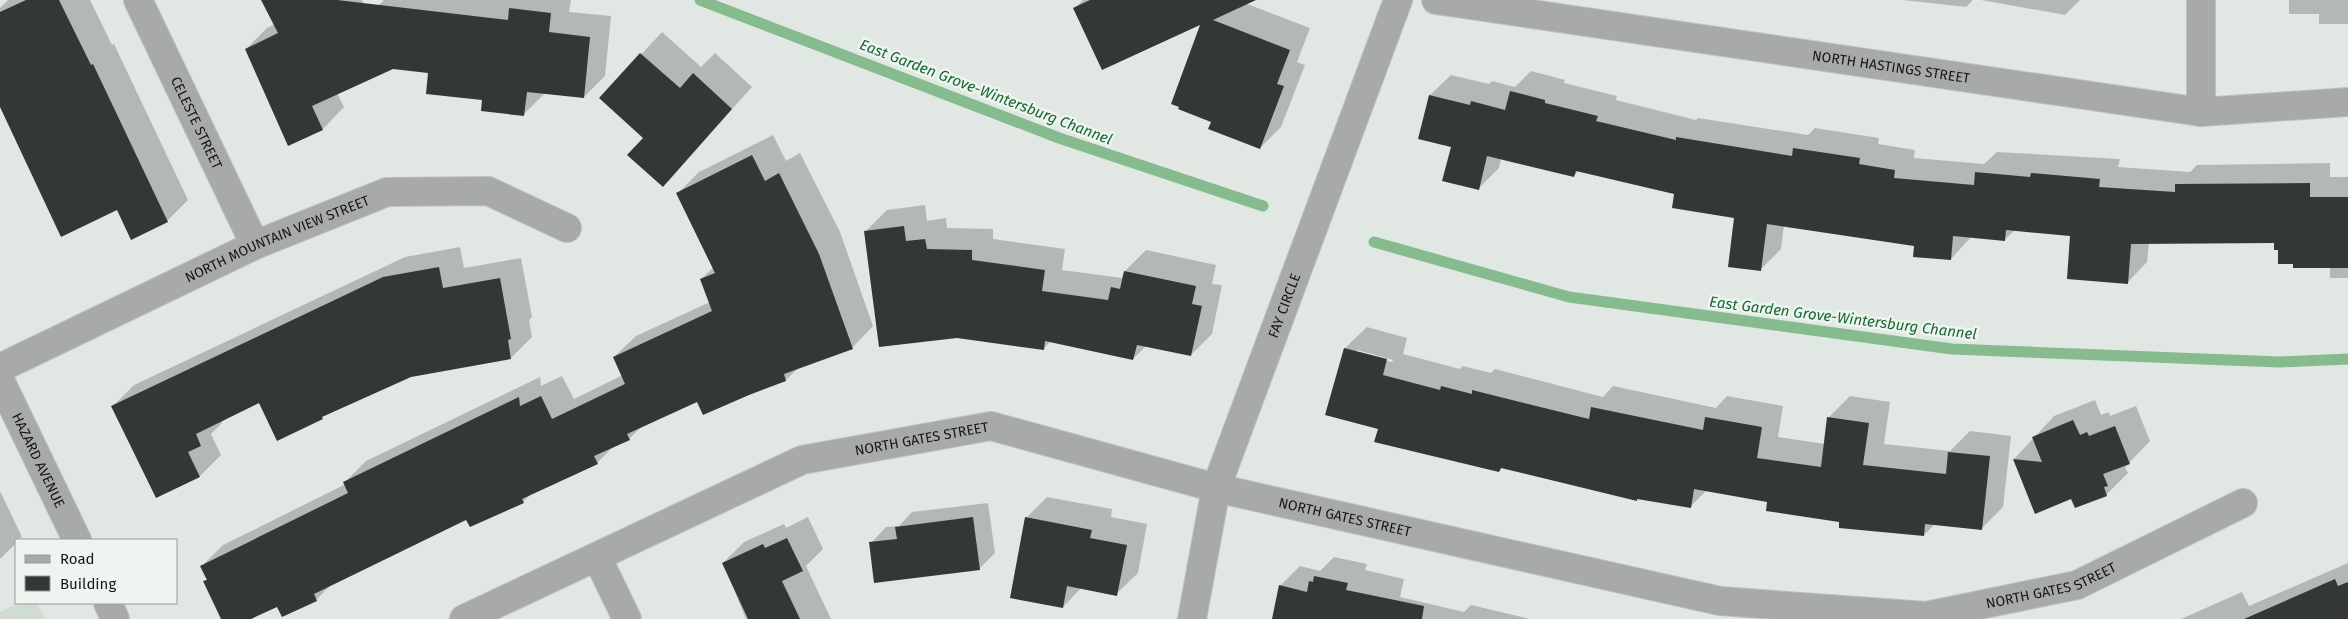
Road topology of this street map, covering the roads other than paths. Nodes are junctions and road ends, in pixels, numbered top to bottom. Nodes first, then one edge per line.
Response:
1 (138, 0) edge
2 (1398, 0) edge
3 (1436, 0) edge
4 (2201, 0) edge
5 (2348, 102) edge
6 (2201, 112) junction
7 (567, 228) dead end
8 (255, 245) junction
9 (0, 368) edge
10 (0, 380) edge
11 (1216, 488) junction
12 (2243, 503) dead end
13 (77, 539) edge
14 (597, 557) junction
15 (108, 604) edge
16 (1719, 610) edge
17 (116, 619) edge
18 (464, 619) edge
19 (627, 619) edge
20 (1192, 619) edge

1 - 8 street, CELESTE STREET
2 - 11 street, FAY CIRCLE
3 - 6 street, NORTH HASTINGS STREET
4 - 6 street
5 - 6 street, NORTH HASTINGS STREET
7 - 8 street, NORTH MOUNTAIN VIEW STREET
8 - 9 street, NORTH MOUNTAIN VIEW STREET
10 - 13 street, HAZARD AVENUE
11 - 14 street, NORTH GATES STREET
11 - 16 street, NORTH GATES STREET
11 - 20 street, FAY CIRCLE
12 - 16 street, NORTH GATES STREET
14 - 18 street, NORTH GATES STREET
14 - 19 street
15 - 17 street

